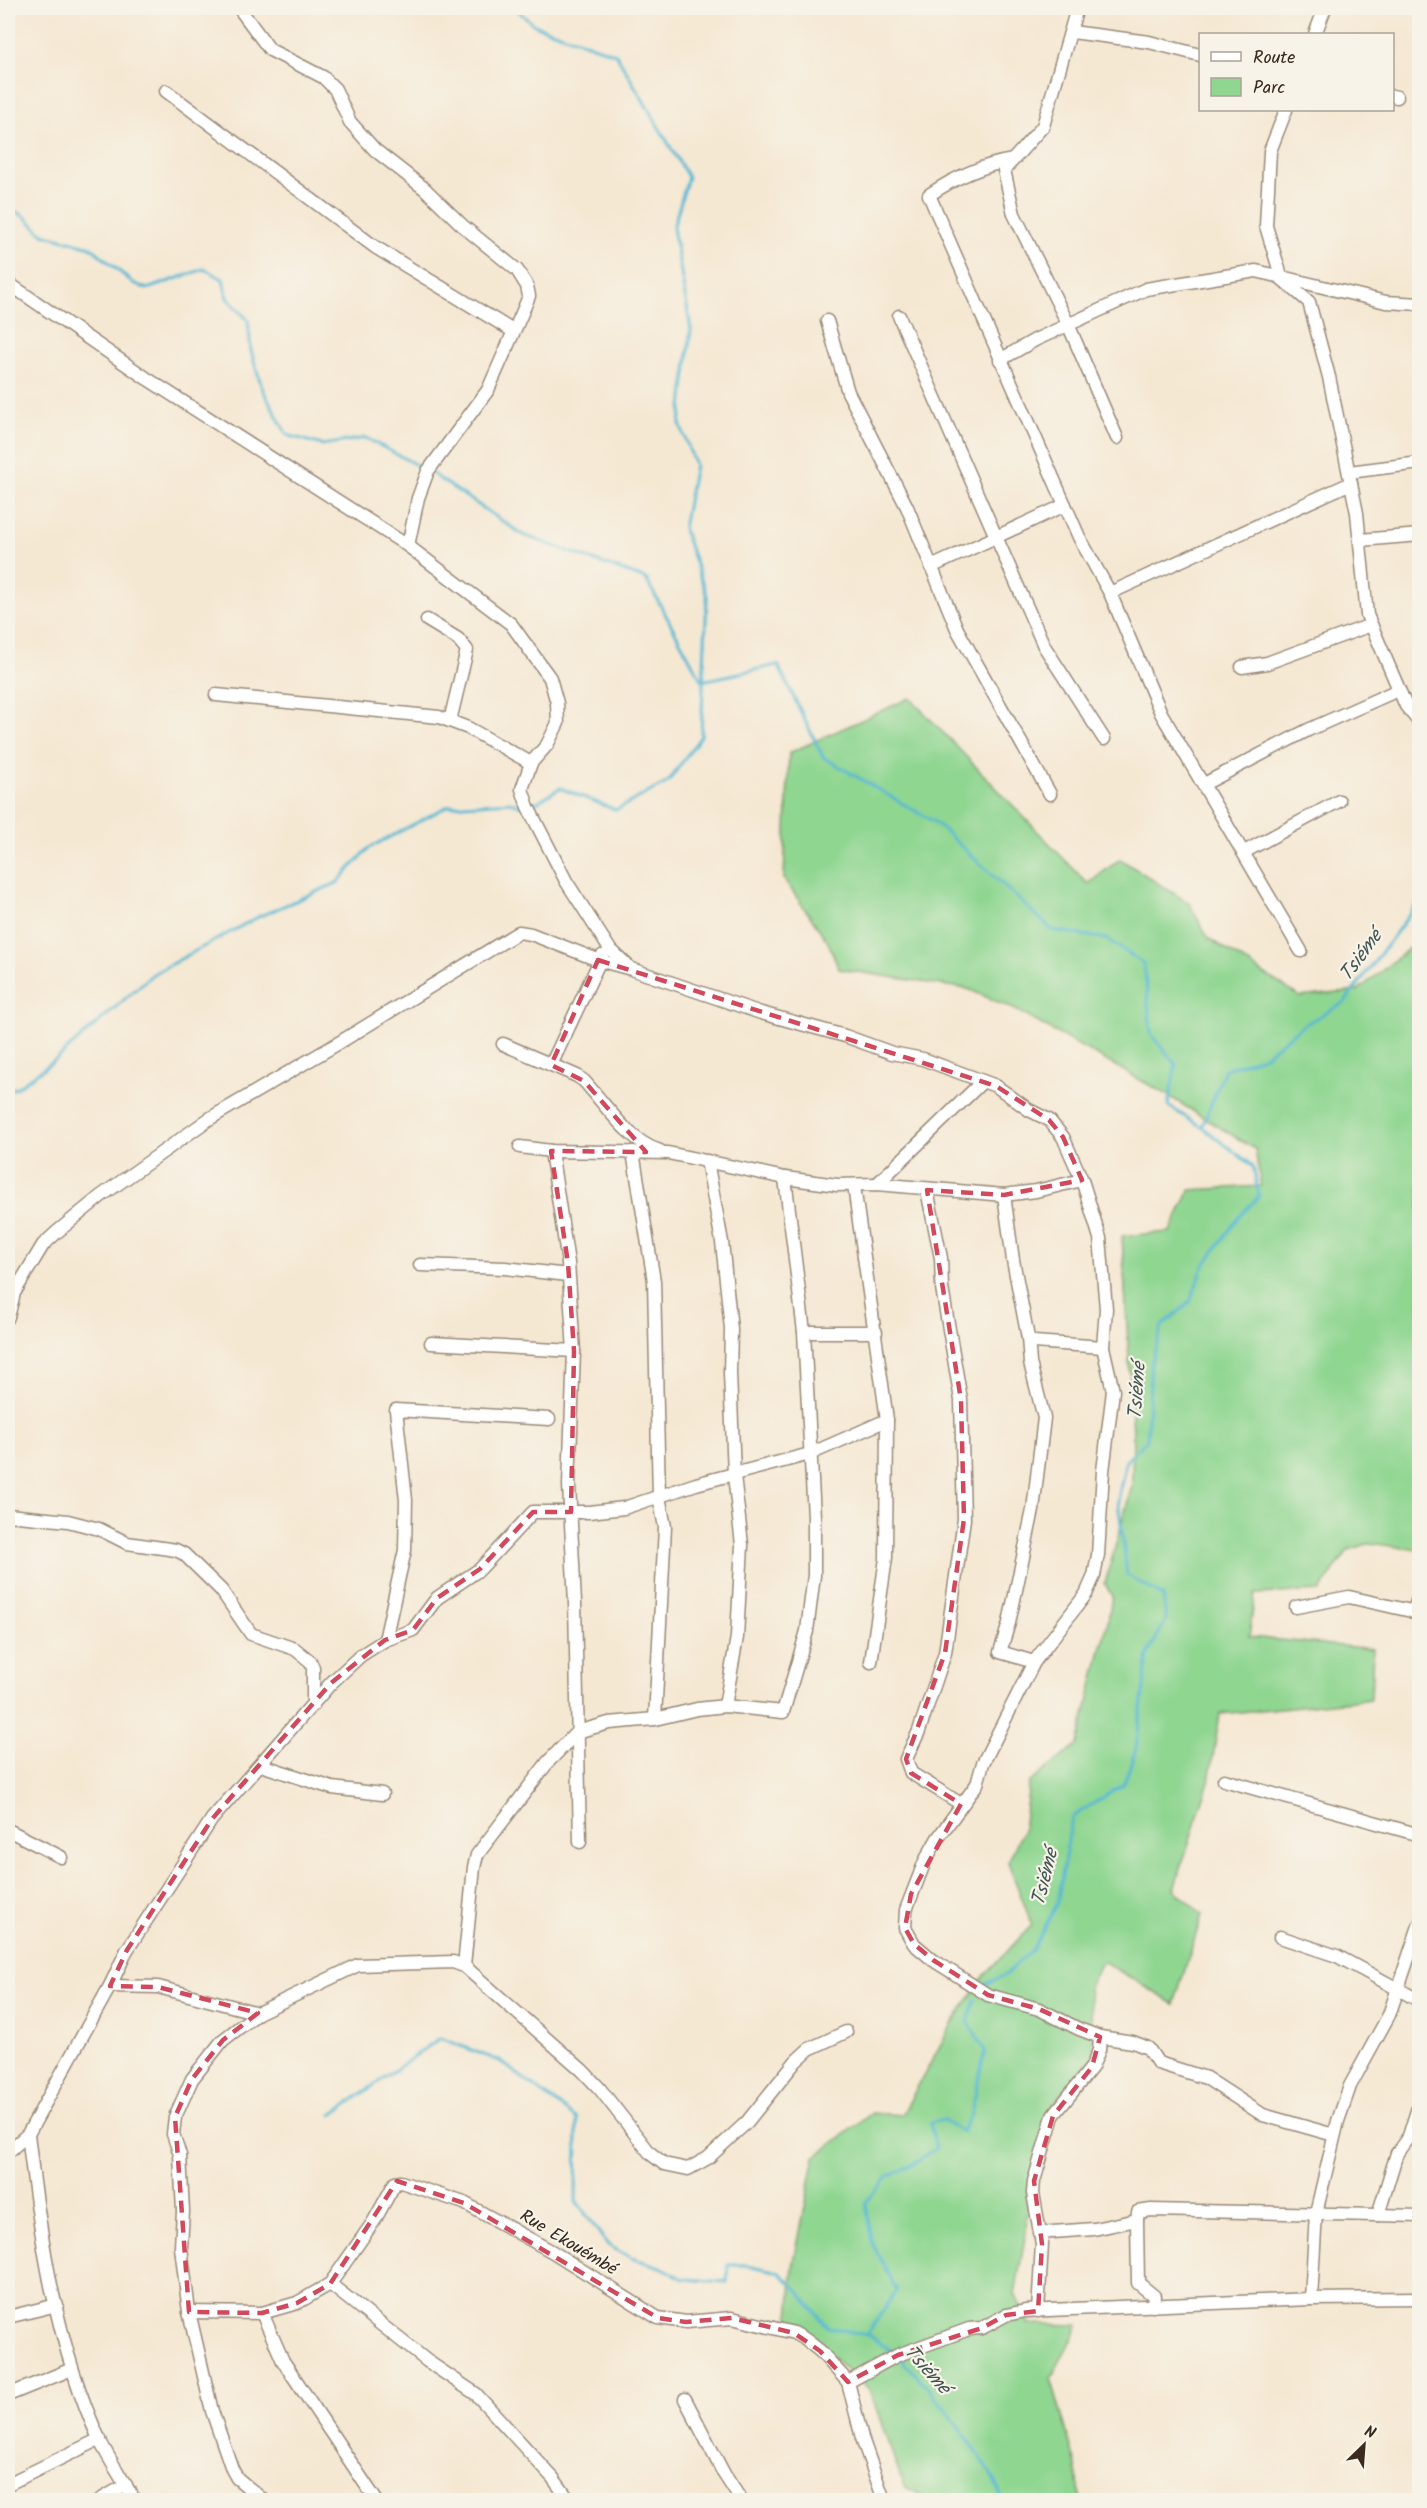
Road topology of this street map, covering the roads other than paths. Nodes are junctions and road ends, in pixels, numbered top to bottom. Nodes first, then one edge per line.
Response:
1 (239, 8) edge
2 (1077, 8) edge
3 (1325, 8) edge
4 (1072, 32) junction
5 (1315, 33) edge
6 (1199, 55) edge
7 (166, 92) dead end
8 (1286, 111) edge
9 (1013, 160) junction
10 (1282, 279) junction
11 (8, 283) edge
12 (1419, 304) edge
13 (899, 316) dead end
14 (827, 321) dead end
15 (1068, 324) junction
16 (513, 331) junction
17 (1000, 360) junction
18 (1117, 438) dead end
19 (1419, 463) edge
20 (1350, 478) junction
21 (1065, 505) junction
22 (1419, 535) edge
23 (997, 537) junction
24 (1360, 540) junction
25 (408, 546) junction
26 (932, 567) junction
27 (1110, 593) junction
28 (427, 620) dead end
29 (1371, 625) junction
30 (1242, 667) dead end
31 (1398, 690) junction
32 (216, 695) dead end
33 (450, 721) junction
34 (1419, 723) edge
35 (1104, 739) dead end
36 (531, 763) junction
37 (1204, 784) junction
38 (1050, 794) dead end
39 (1339, 801) dead end
40 (1244, 852) junction
41 (609, 948) junction
42 (1301, 951) dead end
43 (598, 960) junction
44 (631, 969) junction
45 (503, 1044) dead end
46 (550, 1065) junction
47 (982, 1082) junction
48 (520, 1147) dead end
49 (551, 1151) junction
50 (633, 1152) junction
51 (668, 1154) junction
52 (707, 1161) junction
53 (785, 1178) junction
54 (1082, 1180) junction
55 (877, 1184) junction
56 (854, 1186) junction
57 (927, 1190) junction
58 (1004, 1195) junction
59 (420, 1265) dead end
60 (568, 1275) junction
61 (8, 1317) edge
62 (804, 1332) junction
63 (876, 1332) junction
64 (1028, 1338) junction
65 (431, 1343) dead end
66 (1103, 1347) junction
67 (574, 1351) junction
68 (549, 1419) dead end
69 (887, 1420) junction
70 (810, 1454) junction
71 (734, 1475) junction
72 (659, 1497) junction
73 (571, 1512) junction
74 (8, 1515) edge
75 (1419, 1593) edge
76 (1296, 1607) dead end
77 (1416, 1613) edge
78 (385, 1640) junction
79 (871, 1662) dead end
80 (1034, 1662) junction
81 (313, 1705) junction
82 (725, 1706) junction
83 (655, 1719) junction
84 (577, 1732) junction
85 (261, 1765) junction
86 (1224, 1780) dead end
87 (382, 1794) dead end
88 (961, 1804) junction
89 (8, 1830) edge
90 (1419, 1835) edge
91 (580, 1842) dead end
92 (62, 1857) dead end
93 (1419, 1923) edge
94 (1280, 1936) dead end
95 (464, 1966) junction
96 (110, 1986) junction
97 (1398, 1990) junction
98 (1419, 2001) edge
99 (258, 2013) junction
100 (846, 2032) dead end
101 (1100, 2037) junction
102 (1419, 2101) edge
103 (28, 2134) junction
104 (1334, 2135) junction
105 (8, 2152) edge
106 (1316, 2213) junction
107 (1378, 2215) junction
108 (1419, 2216) edge
109 (1137, 2220) junction
110 (1038, 2233) junction
111 (330, 2284) junction
112 (1419, 2298) edge
113 (1311, 2299) junction
114 (57, 2306) junction
115 (1153, 2306) junction
116 (1038, 2310) junction
117 (189, 2312) junction
118 (262, 2313) junction
119 (8, 2317) edge
120 (72, 2369) junction
121 (848, 2382) junction
122 (8, 2395) edge
123 (685, 2399) dead end
124 (100, 2439) junction
125 (8, 2484) edge
126 (126, 2485) junction
127 (100, 2500) edge
128 (134, 2500) edge
129 (263, 2500) edge
130 (376, 2500) edge
131 (569, 2500) edge
132 (741, 2500) edge
133 (884, 2500) edge

1 - 16 street
2 - 4 street
3 - 5 street
4 - 6 street
4 - 9 street
7 - 16 street
8 - 10 street
9 - 15 street
9 - 17 street
10 - 12 street
10 - 15 street
10 - 20 street
11 - 25 street
13 - 23 street
14 - 26 street
15 - 17 street
15 - 18 street
16 - 25 street
17 - 21 street
19 - 20 street
20 - 24 street
20 - 27 street
21 - 23 street
21 - 27 street
22 - 24 street
23 - 26 street
23 - 35 street
24 - 29 street
25 - 36 street
26 - 38 street
27 - 37 street
28 - 33 street
29 - 30 street
29 - 31 street
31 - 34 street
31 - 37 street
32 - 33 street
33 - 36 street
36 - 41 street
37 - 40 street
39 - 40 street
40 - 42 street
41 - 43 street
41 - 44 street
43 - 44 street
43 - 46 street
43 - 61 street
44 - 47 street
45 - 46 street
46 - 51 street
47 - 54 street
47 - 55 street
48 - 49 street
49 - 50 street
49 - 60 street
50 - 51 street
50 - 72 street
51 - 52 street
52 - 53 street
52 - 71 street
53 - 56 street
53 - 62 street
54 - 58 street
54 - 66 street
55 - 56 street
55 - 57 street
56 - 63 street
57 - 58 street
57 - 88 street
58 - 64 street
59 - 60 street
60 - 67 street
62 - 63 street
62 - 70 street
63 - 69 street
64 - 66 street
64 - 80 street
65 - 67 street
66 - 80 street
67 - 73 street
68 - 78 street
69 - 70 street
69 - 79 street
70 - 71 street
70 - 82 street
71 - 72 street
71 - 82 street
72 - 73 street
72 - 83 street
73 - 78 street
73 - 84 street
74 - 81 street
75 - 77 street
76 - 77 street
78 - 81 street
80 - 88 street
81 - 85 street
82 - 83 street
83 - 84 street
84 - 91 street
84 - 95 street
85 - 87 street
85 - 96 street
86 - 90 street
88 - 101 street
89 - 92 street
93 - 97 street
94 - 97 street
95 - 99 street
95 - 100 street
96 - 99 street
96 - 103 street
97 - 98 street
97 - 104 street
99 - 117 street
101 - 104 street
101 - 110 street
102 - 107 street
103 - 105 street
103 - 114 street
104 - 106 street
106 - 107 street
106 - 109 street
106 - 113 street
107 - 108 street
109 - 110 street
109 - 115 street
110 - 116 street
111 - 118 street, Rue Ekouémbé
111 - 121 street, Rue Ekouémbé
111 - 131 street
112 - 113 street
113 - 115 street
114 - 119 street
114 - 120 street
115 - 116 street
116 - 121 street
117 - 118 street, Rue Ekouémbé
117 - 129 street
118 - 130 street
120 - 122 street
120 - 124 street
121 - 133 street, Rue Ekouémbé
123 - 132 street
124 - 125 street
124 - 126 street
126 - 127 street
126 - 128 street

